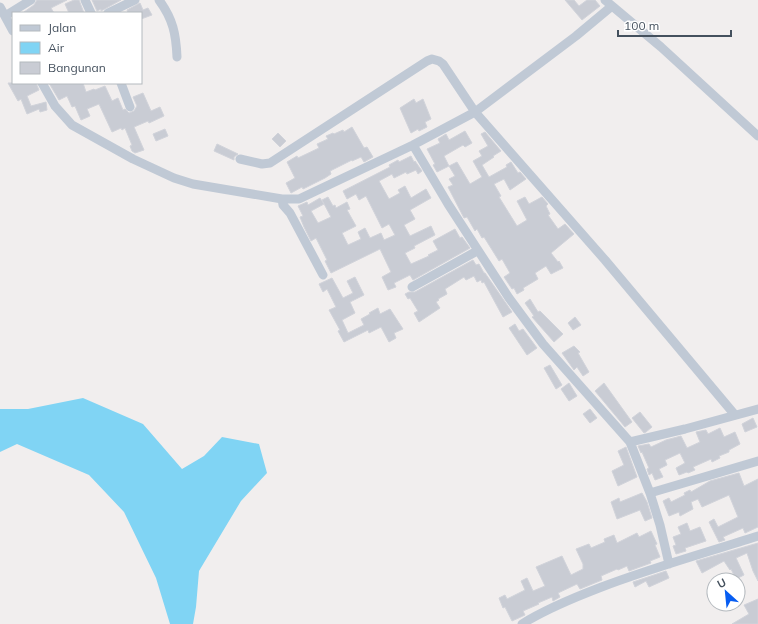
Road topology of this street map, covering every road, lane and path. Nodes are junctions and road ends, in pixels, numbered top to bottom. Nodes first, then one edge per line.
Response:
1 (31, 0) edge
2 (85, 0) edge
3 (135, 0) edge
4 (159, 0) edge
5 (605, 0) edge
6 (612, 6) junction
7 (0, 7) edge
8 (91, 12) edge
9 (110, 12) edge
10 (5, 16) junction
11 (12, 29) edge
12 (177, 57) dead end
13 (43, 84) edge
14 (121, 84) edge
15 (130, 107) dead end
16 (478, 110) junction
17 (758, 136) edge
18 (413, 146) junction
19 (240, 159) dead end
20 (282, 199) junction
21 (477, 251) junction
22 (323, 275) dead end
23 (412, 287) dead end
24 (758, 408) edge
25 (735, 415) junction
26 (630, 442) junction
27 (758, 461) edge
28 (650, 493) junction
29 (758, 536) edge
30 (669, 564) junction
31 (522, 624) edge

1 - 10 street
2 - 8 street
3 - 9 street
4 - 12 street
5 - 6 street
6 - 16 street
6 - 17 street
7 - 10 street
10 - 11 street
13 - 20 street
14 - 15 street
16 - 18 street
16 - 19 street
16 - 25 street
18 - 20 street
18 - 21 street
20 - 22 street
21 - 23 street
21 - 26 street
24 - 25 street
25 - 26 street
26 - 28 street
27 - 28 street
28 - 30 street
29 - 30 street
30 - 31 street

